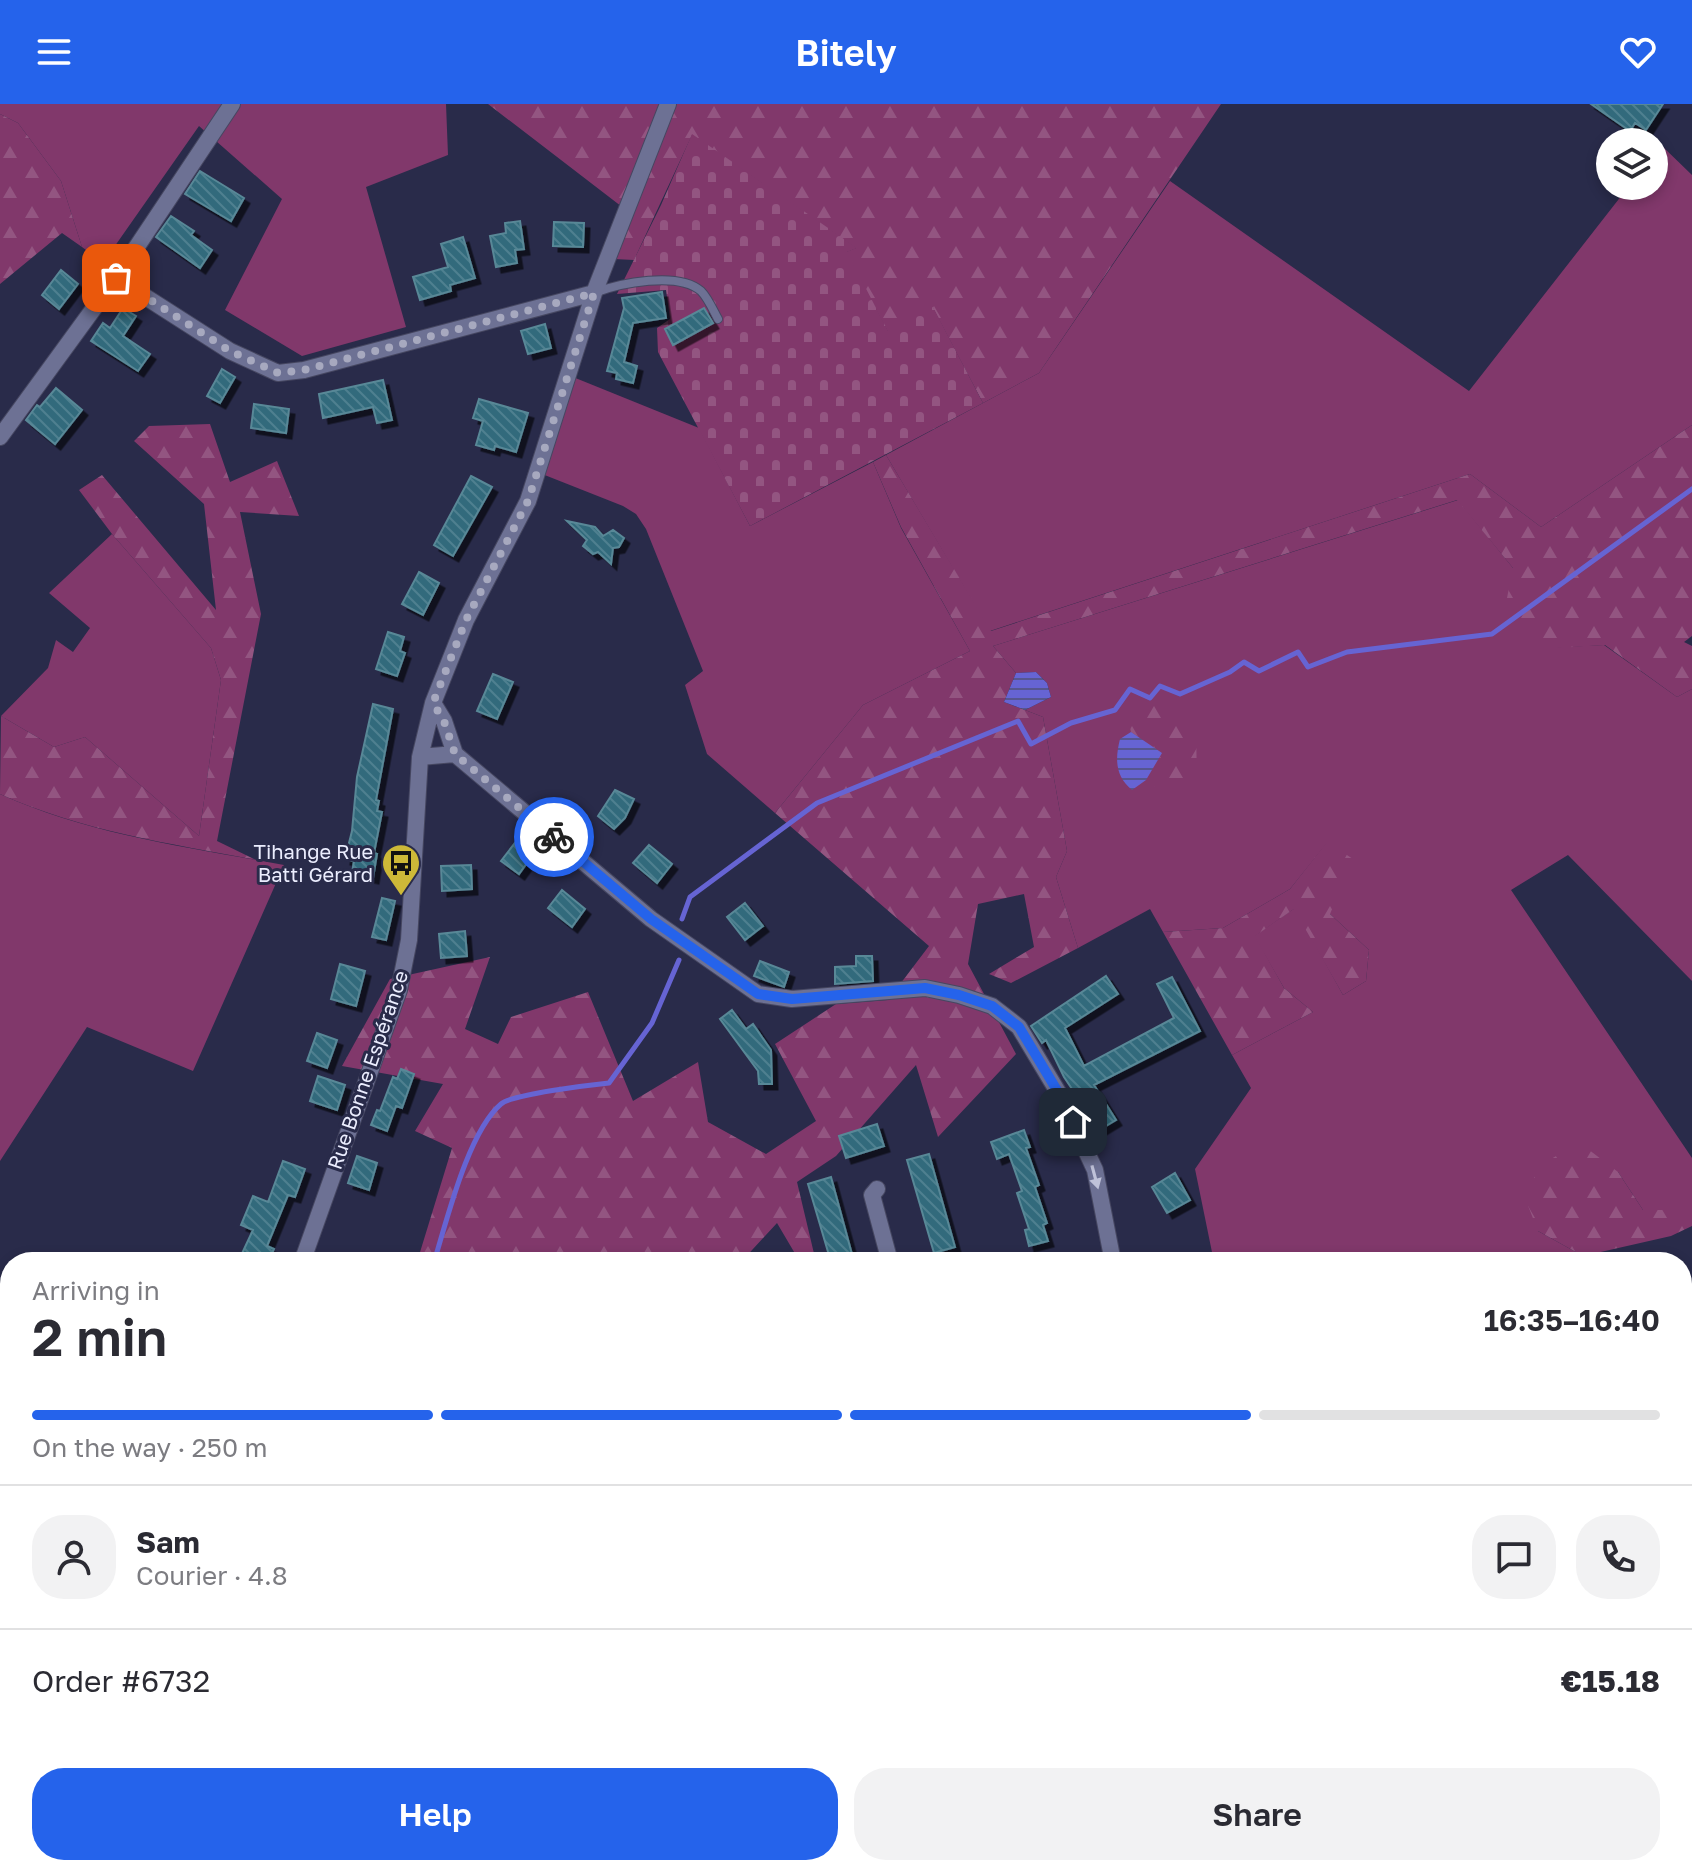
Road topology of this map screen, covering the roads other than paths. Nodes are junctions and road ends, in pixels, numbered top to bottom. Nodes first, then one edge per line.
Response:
1 (232, 104) edge
2 (668, 104) edge
3 (116, 278) junction
4 (594, 293) junction
5 (718, 319) dead end
6 (0, 437) edge
7 (433, 703) junction
8 (455, 754) junction
9 (420, 757) junction
10 (877, 1189) dead end
11 (306, 1252) edge
12 (887, 1252) edge
13 (1111, 1252) edge

1 - 3 street
2 - 4 street, Rue Bonne Espérance
3 - 4 street
3 - 6 street
4 - 5 lane
4 - 7 street, Rue Bonne Espérance
7 - 8 street
7 - 9 street, Rue Bonne Espérance
8 - 9 street
8 -> 13 street
9 - 11 street, Rue Bonne Espérance
10 - 12 street

